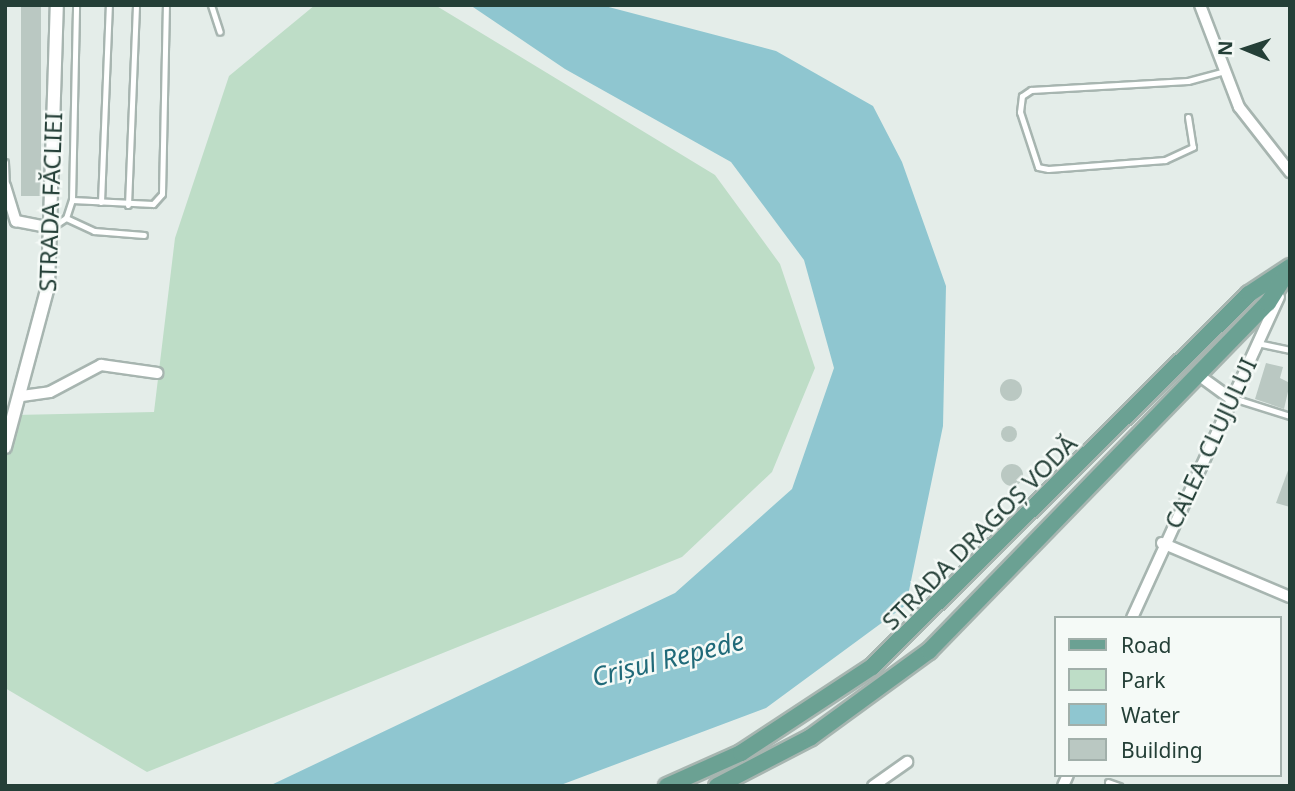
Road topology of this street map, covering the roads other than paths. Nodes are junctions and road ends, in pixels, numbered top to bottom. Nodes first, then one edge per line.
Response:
1 (57, 5) edge
2 (76, 5) edge
3 (109, 5) edge
4 (136, 5) edge
5 (166, 5) edge
6 (211, 5) edge
7 (1200, 5) edge
8 (220, 32) dead end
9 (1222, 72) junction
10 (1188, 117) dead end
11 (5, 162) edge
12 (1290, 172) edge
13 (5, 186) edge
14 (72, 200) junction
15 (101, 202) junction
16 (128, 205) junction
17 (66, 218) junction
18 (51, 228) junction
19 (144, 235) dead end
20 (1290, 268) edge
21 (1249, 295) junction
22 (1257, 343) junction
23 (1290, 350) edge
24 (157, 373) dead end
25 (1197, 374) junction
26 (1166, 379) junction
27 (1175, 395) junction
28 (22, 396) junction
29 (1230, 398) junction
30 (1290, 416) edge
31 (5, 447) edge
32 (1162, 543) junction
33 (1290, 597) edge
34 (1133, 616) edge
35 (907, 762) dead end
36 (1108, 782) dead end
37 (667, 786) edge
38 (718, 786) edge
39 (873, 786) edge
40 (1119, 786) edge

1 - 18 street, STRADA FĂCLIEI
2 - 14 lane
3 - 15 lane
4 - 16 lane
5 - 16 lane
6 - 8 lane
7 - 9 street
9 - 10 lane
9 - 12 street
11 - 13 lane
13 - 18 street
14 - 15 lane
14 - 17 lane
15 - 16 lane
17 - 18 lane
17 - 19 lane
18 - 28 street, STRADA FĂCLIEI
20 - 21 main road, STRADA DRAGOȘ VODĂ
20 - 22 street, CALEA CLUJULUI
20 - 25 main road, STRADA DRAGOȘ VODĂ
21 - 25 main road
21 - 26 main road, STRADA DRAGOȘ VODĂ
22 - 23 lane
22 - 29 street, CALEA CLUJULUI
24 - 28 street
25 - 27 main road, STRADA DRAGOȘ VODĂ
25 - 29 street
26 - 27 main road
26 - 37 main road, STRADA DRAGOȘ VODĂ
27 - 38 main road, STRADA DRAGOȘ VODĂ
28 - 31 street, STRADA FĂCLIEI
29 - 30 lane
29 - 32 street, CALEA CLUJULUI
32 - 33 street
32 - 34 street, CALEA CLUJULUI
35 - 39 street
36 - 40 lane

